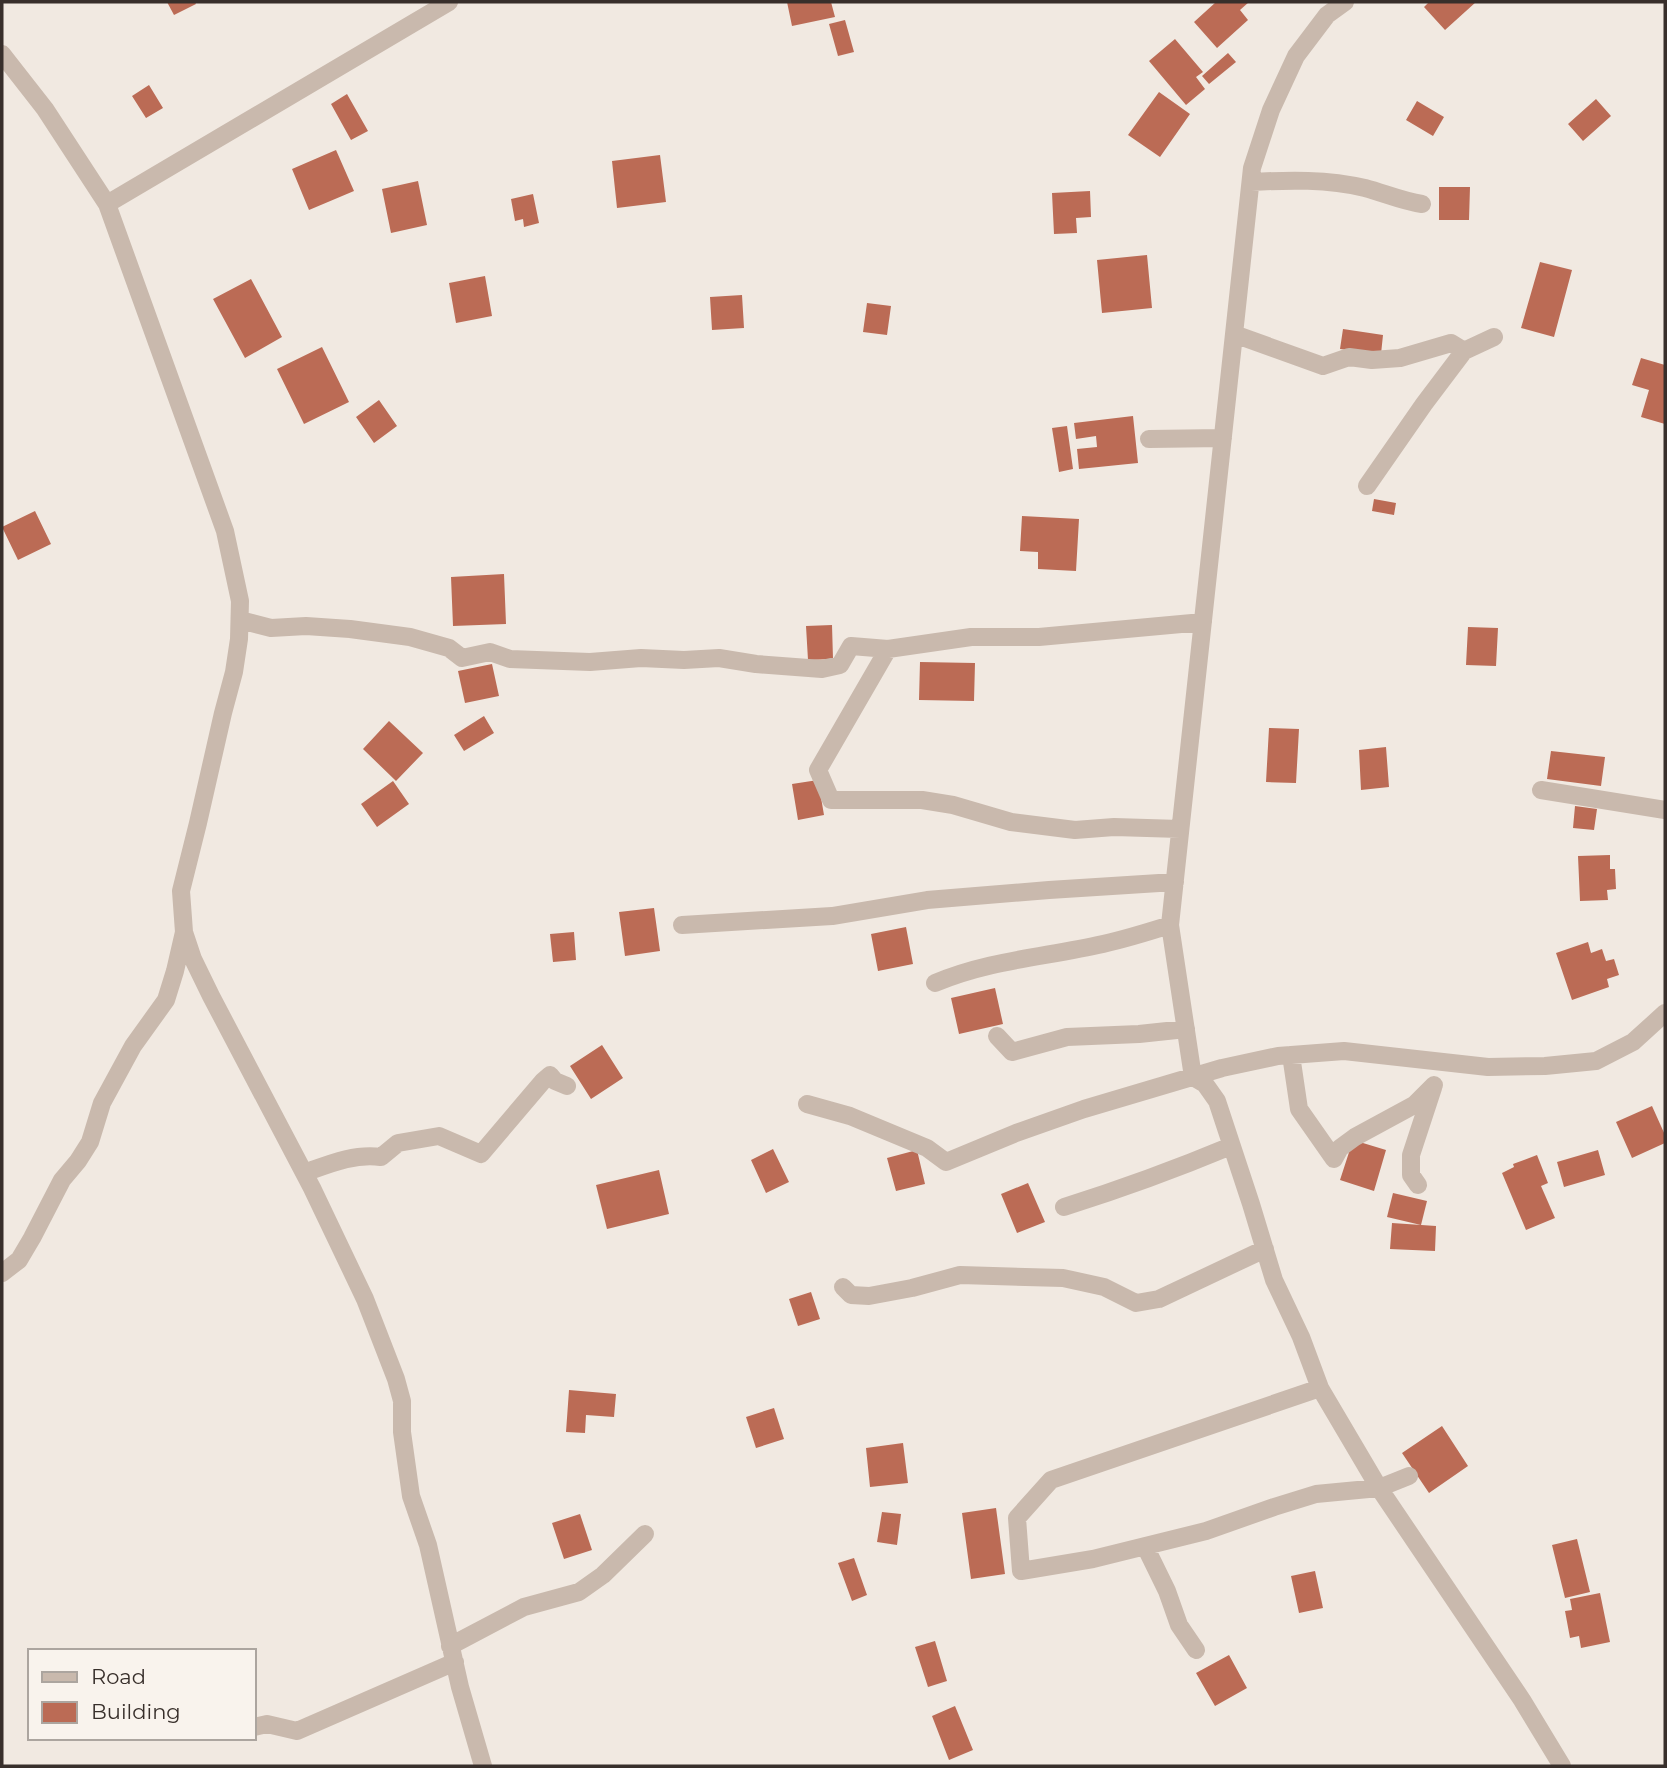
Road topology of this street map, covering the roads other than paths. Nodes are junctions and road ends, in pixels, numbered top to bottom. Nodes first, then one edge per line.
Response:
1 (449, 2) edge
2 (1345, 2) edge
3 (2, 54) edge
4 (1251, 182) junction
5 (107, 204) junction
6 (1422, 204) dead end
7 (1234, 334) junction
8 (1493, 337) dead end
9 (1464, 351) junction
10 (1223, 438) junction
11 (1149, 439) dead end
12 (1367, 486) dead end
13 (240, 620) junction
14 (1202, 622) junction
15 (888, 649) junction
16 (1541, 790) dead end
17 (1665, 810) edge
18 (1180, 829) junction
19 (1175, 882) junction
20 (682, 925) dead end
21 (1170, 925) junction
22 (184, 932) junction
23 (935, 983) dead end
24 (1664, 1017) edge
25 (1186, 1029) junction
26 (997, 1035) dead end
27 (1291, 1055) junction
28 (1428, 1061) junction
29 (1193, 1077) junction
30 (567, 1086) dead end
31 (1434, 1086) junction
32 (807, 1104) dead end
33 (1231, 1146) junction
34 (304, 1173) junction
35 (1418, 1185) dead end
36 (1064, 1207) dead end
37 (1265, 1249) junction
38 (2, 1273) edge
39 (843, 1287) dead end
40 (1320, 1388) junction
41 (1409, 1476) dead end
42 (1379, 1488) junction
43 (645, 1534) dead end
44 (1144, 1546) junction
45 (1196, 1650) dead end
46 (452, 1654) junction
47 (256, 1727) edge
48 (483, 1766) edge
49 (1562, 1766) edge

1 - 5 street
2 - 4 street
3 - 5 street
4 - 6 street
4 - 7 street
5 - 13 street
7 - 9 street
7 - 10 street
8 - 9 street
9 - 12 street
10 - 11 street
10 - 14 street
13 - 15 street
13 - 22 street
14 - 15 street
14 - 18 street
15 - 18 street
16 - 17 street
18 - 19 street
19 - 20 street
19 - 21 street
21 - 23 street
21 - 25 street
22 - 34 street
22 - 38 street
24 - 28 street
25 - 26 street
25 - 29 street
27 - 28 street
27 - 29 street
27 - 31 street
28 - 31 street
29 - 32 street
29 - 33 street
30 - 34 street
31 - 35 street
33 - 36 street
33 - 37 street
34 - 46 street
37 - 39 street
37 - 40 street
40 - 42 street
40 - 44 street
41 - 42 street
42 - 44 street
42 - 49 street
43 - 46 street
44 - 45 street
46 - 47 street
46 - 48 street

